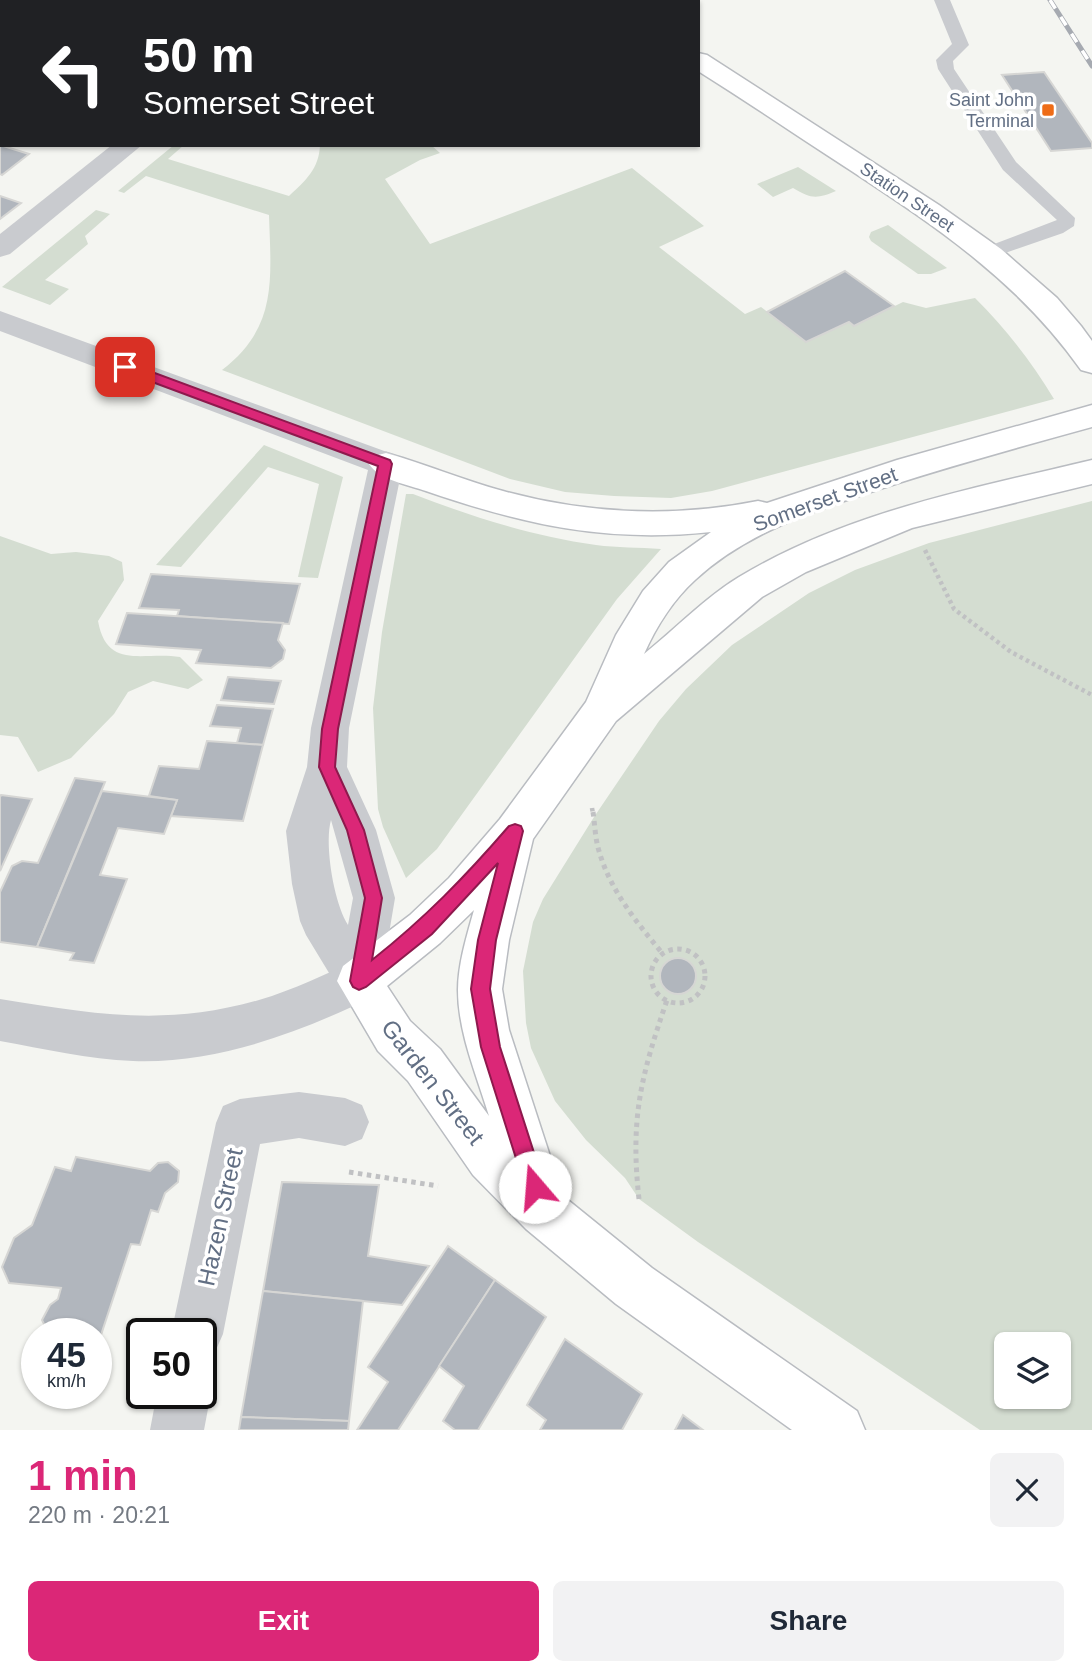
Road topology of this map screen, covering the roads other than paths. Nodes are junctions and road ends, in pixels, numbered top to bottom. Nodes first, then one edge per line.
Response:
1 (942, 0) edge
2 (700, 61) edge
3 (126, 147) edge
4 (0, 248) edge
5 (988, 253) junction
6 (0, 320) edge
7 (1092, 363) edge
8 (1092, 416) edge
9 (386, 464) junction
10 (1092, 472) edge
11 (821, 496) junction
12 (602, 710) junction
13 (327, 767) junction
14 (515, 831) junction
15 (359, 981) junction
16 (0, 1020) edge
17 (345, 1122) dead end
18 (543, 1212) junction
19 (200, 1318) edge
20 (181, 1409) edge
21 (177, 1430) edge
22 (838, 1430) edge

1 - 5 lane
2 - 5 main road, Station Street
3 - 4 street
5 - 7 main road, Station Street
6 - 9 street
8 - 11 main road, Somerset Street
9 - 11 main road
9 - 13 street
10 - 12 main road, Somerset Street
11 - 12 main road, Somerset Street
12 - 14 main road, Somerset Street
13 - 15 street
13 - 15 street
14 - 15 main road, Somerset Street
14 - 18 main road
15 - 16 street
15 - 18 main road, Garden Street
17 - 19 street, Hazen Street
18 - 22 main road, Garden Street
20 - 21 street

